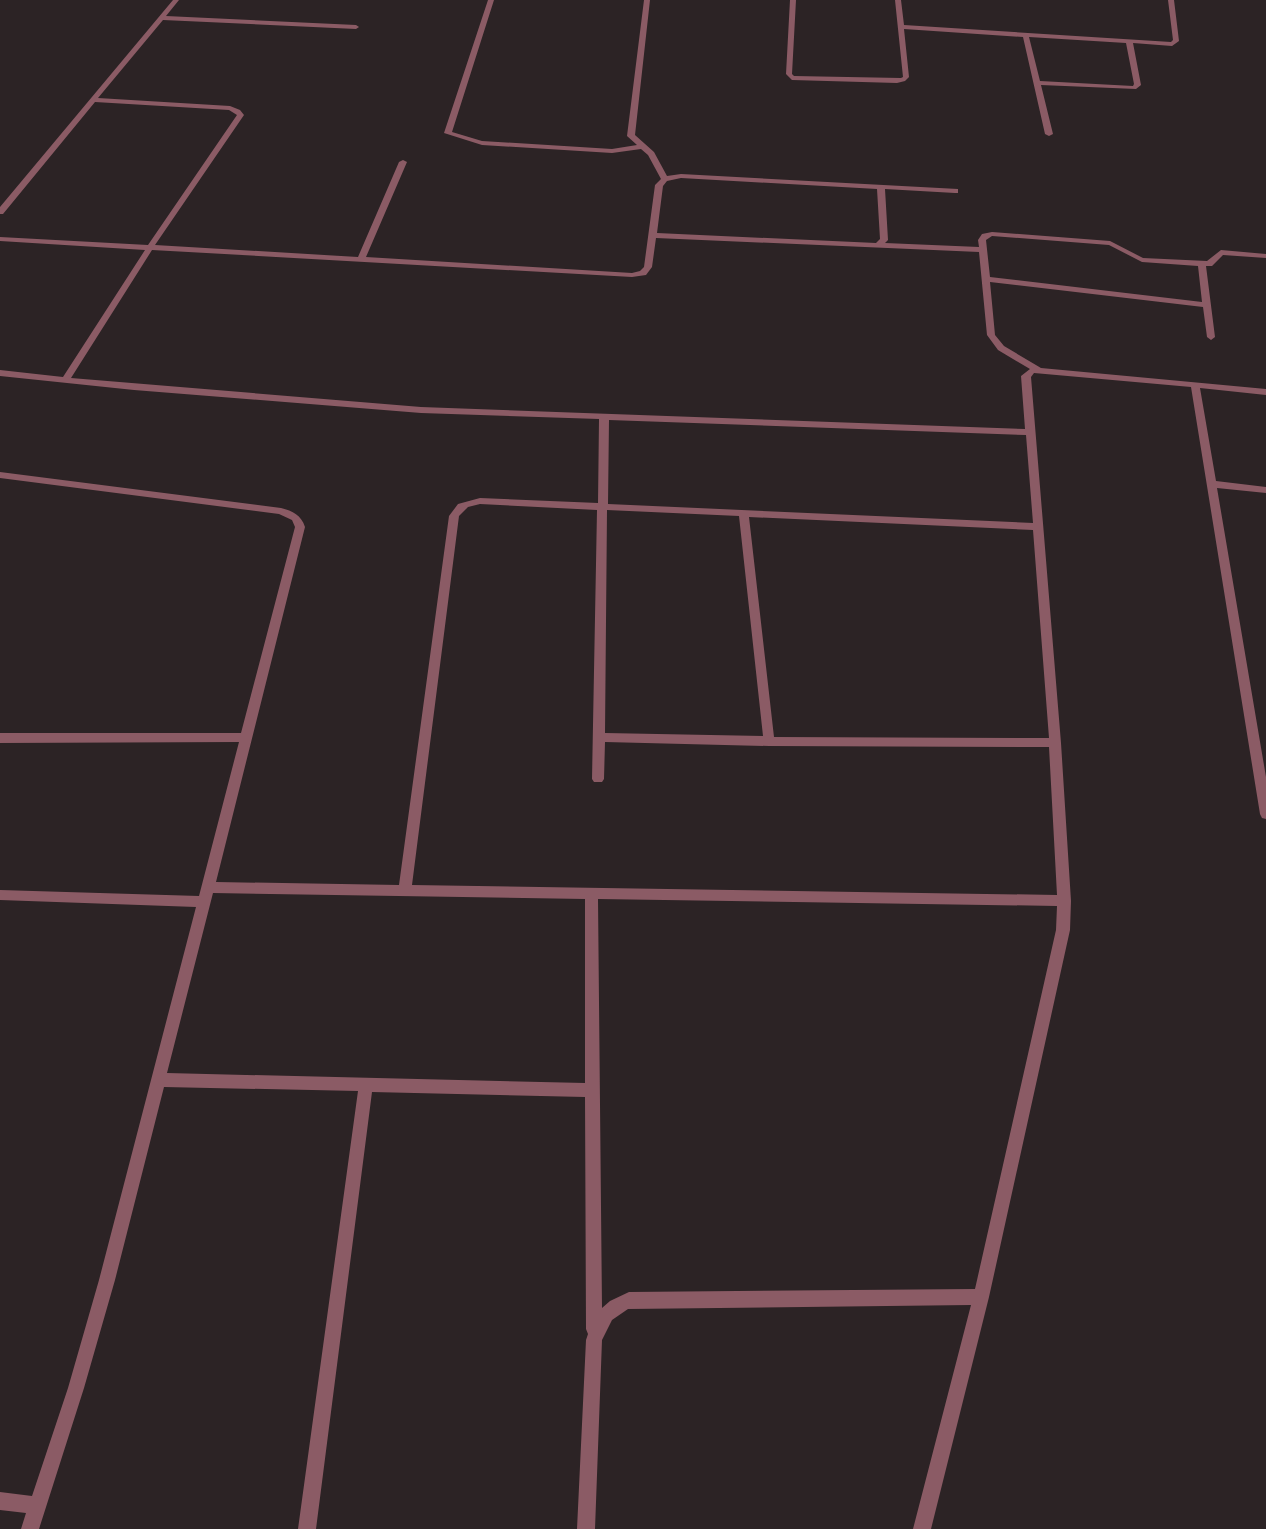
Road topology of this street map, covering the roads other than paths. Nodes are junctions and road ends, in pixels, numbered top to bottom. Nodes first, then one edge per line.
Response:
1 (176, 0) edge
2 (491, 0) edge
3 (646, 0) edge
4 (793, 0) edge
5 (898, 0) edge
6 (1171, 0) edge
7 (161, 18) junction
8 (356, 27) dead end
9 (900, 27) junction
10 (1026, 36) junction
11 (1129, 42) junction
12 (1037, 83) junction
13 (93, 100) junction
14 (1049, 134) dead end
15 (642, 147) junction
16 (403, 162) dead end
17 (665, 179) junction
18 (881, 187) junction
19 (955, 191) dead end
20 (0, 212) edge
21 (653, 236) junction
22 (0, 239) edge
23 (878, 245) junction
24 (151, 246) junction
25 (983, 250) junction
26 (1266, 256) edge
27 (361, 259) junction
28 (1202, 265) junction
29 (986, 279) junction
30 (1207, 305) junction
31 (1211, 337) dead end
32 (1039, 370) junction
33 (0, 373) edge
34 (65, 380) junction
35 (1195, 385) junction
36 (1266, 392) edge
37 (604, 417) junction
38 (1029, 432) junction
39 (0, 476) edge
40 (1212, 484) junction
41 (1266, 490) edge
42 (602, 506) junction
43 (744, 513) junction
44 (1036, 527) junction
45 (246, 737) junction
46 (599, 737) junction
47 (0, 738) edge
48 (769, 741) junction
49 (1055, 743) junction
50 (598, 779) dead end
51 (1266, 813) edge
52 (207, 887) junction
53 (405, 890) junction
54 (591, 894) junction
55 (0, 895) edge
56 (1064, 901) junction
57 (204, 902) junction
58 (159, 1080) junction
59 (366, 1084) junction
60 (592, 1090) junction
61 (981, 1297) junction
62 (594, 1340) junction
63 (0, 1501) edge
64 (38, 1506) junction
65 (30, 1529) edge
66 (307, 1529) edge
67 (586, 1529) edge
68 (922, 1529) edge

1 - 7 street
2 - 15 street
3 - 15 street
4 - 9 street
5 - 9 street
6 - 11 street
7 - 8 street
7 - 13 street
9 - 10 street
10 - 11 street
10 - 12 street
11 - 12 street
12 - 14 street
13 - 20 street
13 - 24 street
15 - 17 street
16 - 27 street
17 - 18 street
17 - 21 street
18 - 19 street
18 - 23 street
21 - 23 street
21 - 27 street
22 - 24 street
23 - 25 street
24 - 27 street
24 - 34 street
25 - 28 street
25 - 29 street
26 - 28 street
28 - 30 street
29 - 30 street
29 - 32 street
30 - 31 street
32 - 35 street
32 - 38 street
33 - 34 street
34 - 37 street
35 - 36 street
35 - 40 street
37 - 38 street
37 - 42 street
38 - 44 street
39 - 45 street
40 - 41 street
40 - 51 street
42 - 43 street
42 - 46 street
42 - 53 street
43 - 44 street
43 - 48 street
44 - 49 street
45 - 47 street
45 - 52 street
46 - 48 street
46 - 50 street
48 - 49 street
49 - 56 street
52 - 53 street
52 - 57 street
53 - 54 street
54 - 56 street
54 - 60 street
55 - 57 street
56 - 61 street
57 - 58 street
58 - 59 street
58 - 64 street
59 - 60 street
59 - 66 street
60 - 62 street
61 - 62 street
61 - 68 street
62 - 67 street
63 - 64 street
64 - 65 street

